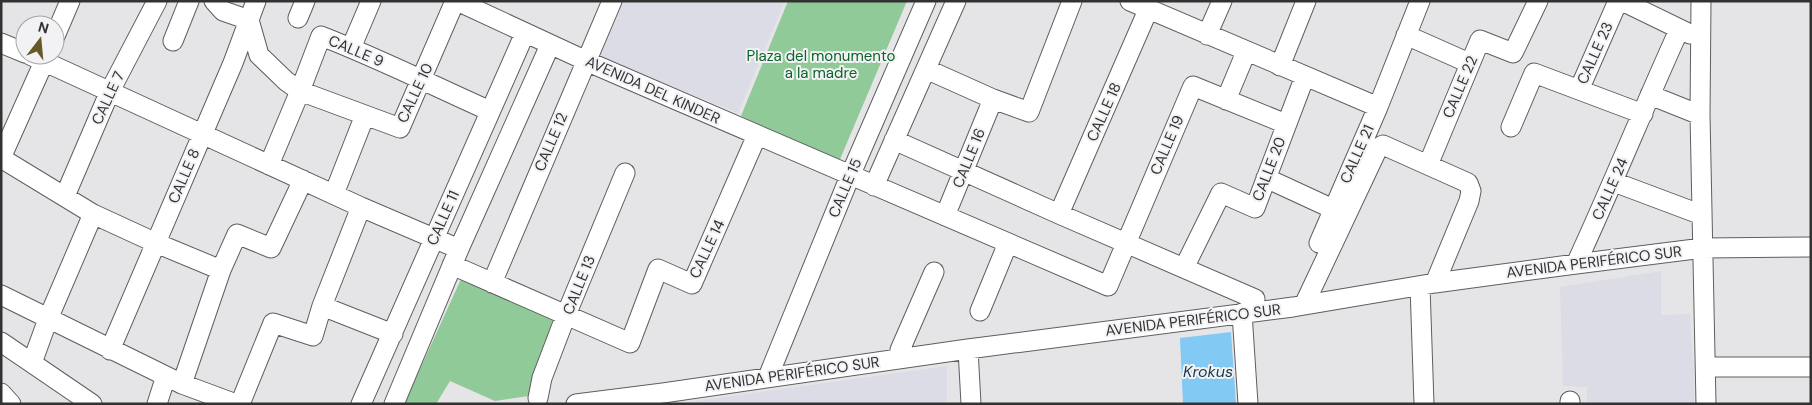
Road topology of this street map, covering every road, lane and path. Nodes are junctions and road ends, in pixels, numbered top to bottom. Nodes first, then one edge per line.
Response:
1 (70, 1) edge
2 (157, 1) edge
3 (189, 1) edge
4 (214, 1) edge
5 (256, 1) edge
6 (371, 1) edge
7 (456, 1) edge
8 (612, 1) edge
9 (926, 1) edge
10 (956, 1) edge
11 (1072, 1) edge
12 (1130, 1) edge
13 (1222, 1) edge
14 (1306, 1) edge
15 (1420, 1) edge
16 (1538, 1) edge
17 (1620, 1) edge
18 (1701, 1) edge
19 (492, 9) edge
20 (1148, 10) junction
21 (64, 15) edge
22 (249, 20) junction
23 (1680, 30) junction
24 (525, 33) junction
25 (1208, 35) junction
26 (1406, 35) junction
27 (1702, 39) junction
28 (173, 41) dead end
29 (1, 43) edge
30 (550, 45) junction
31 (351, 48) junction
32 (15, 49) edge
33 (1246, 52) junction
34 (585, 60) junction
35 (1469, 63) junction
36 (37, 65) edge
37 (56, 65) edge
38 (1280, 66) junction
39 (926, 69) junction
40 (1305, 76) junction
41 (422, 81) junction
42 (1579, 90) junction
43 (110, 91) junction
44 (300, 91) junction
45 (1650, 95) junction
46 (993, 99) junction
47 (1226, 100) junction
48 (1378, 107) junction
49 (490, 111) junction
50 (1643, 114) junction
51 (365, 115) junction
52 (1700, 115) junction
53 (1286, 124) junction
54 (1511, 127) dead end
55 (202, 134) junction
56 (757, 135) junction
57 (894, 140) junction
58 (1, 158) edge
59 (269, 165) junction
60 (1428, 165) junction
61 (964, 171) junction
62 (625, 173) dead end
63 (850, 176) junction
64 (1266, 178) junction
65 (303, 180) junction
66 (1614, 182) junction
67 (874, 186) junction
68 (334, 194) junction
69 (65, 196) junction
70 (361, 207) junction
71 (1333, 208) junction
72 (93, 214) junction
73 (1059, 214) junction
74 (1702, 215) junction
75 (945, 216) junction
76 (434, 238) junction
77 (1125, 242) junction
78 (1008, 243) junction
79 (156, 244) junction
80 (1811, 247) edge
81 (1703, 248) junction
82 (455, 257) junction
83 (1576, 264) junction
84 (1184, 268) junction
85 (221, 270) junction
86 (934, 272) dead end
87 (492, 283) junction
88 (1428, 285) junction
89 (1108, 286) joint
90 (1, 295) edge
91 (1255, 299) dead end
92 (322, 306) junction
93 (1298, 306) junction
94 (980, 311) dead end
95 (1242, 313) junction
96 (566, 315) junction
97 (48, 319) junction
98 (393, 334) junction
99 (1, 342) edge
100 (968, 349) junction
101 (110, 350) junction
102 (900, 350) dead end
103 (32, 363) junction
104 (1811, 366) edge
105 (1706, 367) junction
106 (768, 377) junction
107 (174, 380) junction
108 (1, 393) edge
109 (538, 398) dead end
110 (11, 404) edge
111 (92, 404) edge
112 (157, 404) edge
113 (236, 404) edge
114 (240, 404) edge
115 (361, 404) edge
116 (394, 404) edge
117 (576, 404) edge
118 (971, 404) edge
119 (1248, 404) edge
120 (1424, 404) edge
121 (1706, 404) edge

1 - 21 street
2 - 43 street, CALLE 7
3 - 28 street
4 - 22 street
5 - 22 street, CALLE 8
6 - 31 street
7 - 19 street, AVENIDA DEL KINDER
7 - 41 street, CALLE 10
8 - 34 street, CALLE 12
9 - 63 street, CALLE 15
10 - 39 street
11 - 46 street
12 - 20 street
13 - 25 street
14 - 38 street
15 - 26 street, CALLE 21
16 - 35 street, CALLE 22
17 - 23 street
17 - 42 street, CALLE 23
18 - 27 street
19 - 24 street, AVENIDA DEL KINDER
20 - 25 street
20 - 73 street, CALLE 18
22 - 44 street
22 - 55 street, CALLE 8
23 - 27 street
23 - 45 street, CALLE 24
24 - 30 street, AVENIDA DEL KINDER
24 - 49 street, CALLE 11
25 - 33 street
26 - 35 street
26 - 48 street, CALLE 21
27 - 52 street
29 - 32 street
30 - 34 street, AVENIDA DEL KINDER
30 - 82 street
31 - 41 street, CALLE 9
31 - 44 street, CALLE 9
33 - 38 street
33 - 47 street
34 - 56 street, AVENIDA DEL KINDER
34 - 87 street, CALLE 12
35 - 60 street, CALLE 22
36 - 58 street
37 - 43 street
38 - 40 street
39 - 46 street
39 - 57 street
40 - 48 street
40 - 53 street, CALLE 20
41 - 49 street, CALLE 9
41 - 51 street, CALLE 10
42 - 50 street
42 - 54 street, CALLE 23
43 - 55 street
43 - 69 street, CALLE 7
44 - 51 street
44 - 59 street, CALLE 9
45 - 50 street, CALLE 24
45 - 52 street
46 - 61 street, CALLE 16
47 - 53 street
47 - 77 street, CALLE 19
48 - 71 street, CALLE 21
49 - 76 street, CALLE 11
50 - 66 street, CALLE 24
51 - 68 street
52 - 74 street
53 - 64 street, CALLE 20
55 - 59 street
55 - 79 street, CALLE 8
56 - 63 street, AVENIDA DEL KINDER
56 - 96 street, CALLE 14
57 - 61 street
57 - 67 street
58 - 69 street
59 - 65 street
60 - 88 street
60 - 93 street
61 - 73 street
61 - 75 street, CALLE 16
62 - 96 street, CALLE 13
63 - 67 street, AVENIDA DEL KINDER
63 - 106 street, CALLE 15
64 - 71 street
64 - 84 street, CALLE 20
65 - 68 street
65 - 85 street
66 - 74 street
66 - 83 street, CALLE 24
67 - 75 street, AVENIDA DEL KINDER
68 - 70 street
69 - 72 street
70 - 76 street
70 - 92 street
71 - 93 street, CALLE 21
72 - 79 street
72 - 97 street
73 - 77 street
74 - 81 street
75 - 78 street, AVENIDA DEL KINDER
76 - 82 street
76 - 98 street, CALLE 11
77 - 84 street
77 - 89 street, CALLE 19
78 - 89 street, AVENIDA DEL KINDER
78 - 94 street
79 - 85 street
79 - 101 street, CALLE 8
80 - 81 street, AVENIDA PERIFÉRICO SUR
81 - 83 street, AVENIDA PERIFÉRICO SUR
81 - 105 street
82 - 87 street
82 - 116 street
83 - 88 street, AVENIDA PERIFÉRICO SUR
84 - 91 street
85 - 107 street
86 - 102 street
87 - 96 street
88 - 93 street, AVENIDA PERIFÉRICO SUR
88 - 120 street
90 - 97 street
92 - 98 street
92 - 114 street
93 - 95 street, AVENIDA PERIFÉRICO SUR
95 - 100 street, AVENIDA PERIFÉRICO SUR
95 - 119 street
96 - 109 street, CALLE 13
97 - 101 street
97 - 103 street
98 - 115 street, CALLE 11
99 - 103 street
100 - 106 street, AVENIDA PERIFÉRICO SUR
100 - 118 street
101 - 107 street
103 - 111 street
104 - 105 street
105 - 121 street
106 - 117 street, AVENIDA PERIFÉRICO SUR
107 - 112 street
107 - 113 street
108 - 110 street

